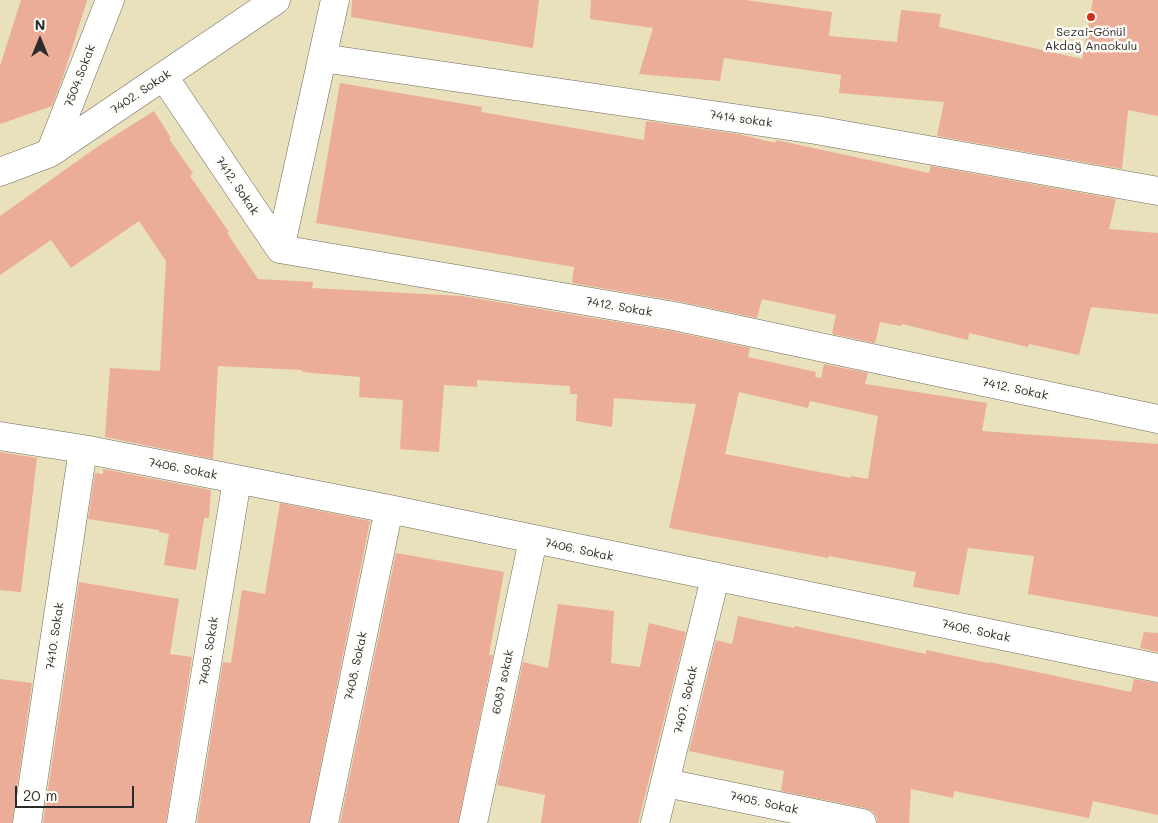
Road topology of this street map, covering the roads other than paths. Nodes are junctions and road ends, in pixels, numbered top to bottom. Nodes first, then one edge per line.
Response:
1 (110, 0) edge
2 (276, 0) edge
3 (334, 0) edge
4 (322, 58) junction
5 (164, 77) junction
6 (50, 153) junction
7 (0, 172) edge
8 (1158, 191) edge
9 (280, 249) junction
10 (1158, 419) edge
11 (0, 436) edge
12 (83, 449) junction
13 (237, 480) junction
14 (388, 509) junction
15 (533, 540) junction
16 (715, 578) junction
17 (1158, 668) edge
18 (666, 783) junction
19 (27, 823) edge
20 (181, 823) edge
21 (324, 823) edge
22 (473, 823) edge
23 (656, 823) edge
24 (862, 823) edge

1 - 6 street, 7504.Sokak
2 - 5 street, 7402. Sokak
3 - 4 street
4 - 8 street, 7414 sokak
4 - 9 street
5 - 6 street, 7402. Sokak
5 - 9 street, 7412. Sokak
6 - 7 street, 7402. Sokak
9 - 10 street, 7412. Sokak
11 - 12 street, 7406. Sokak
12 - 13 street, 7406. Sokak
12 - 19 street, 7410. Sokak
13 - 14 street, 7406. Sokak
13 - 20 street, 7409. Sokak
14 - 15 street, 7406. Sokak
14 - 21 street, 7408. Sokak
15 - 16 street, 7406. Sokak
15 - 22 street, 6087 sokak
16 - 17 street, 7406. Sokak
16 - 18 street, 7407. Sokak
18 - 23 street, 7407. Sokak
18 - 24 street, 7405. Sokak

